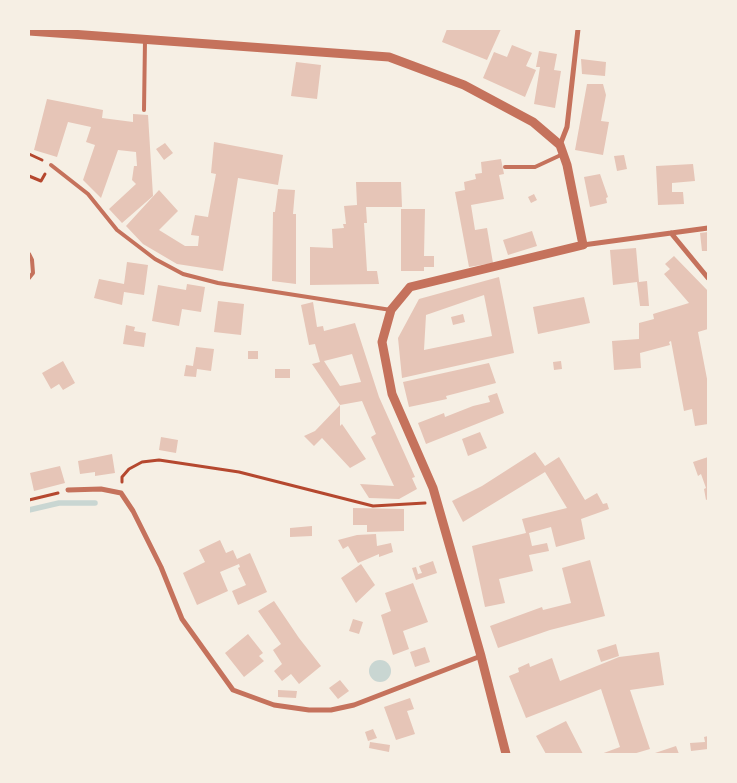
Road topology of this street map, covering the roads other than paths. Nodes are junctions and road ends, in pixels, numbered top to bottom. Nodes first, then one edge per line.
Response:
1 (578, 29) edge
2 (29, 31) edge
3 (146, 39) junction
4 (144, 110) dead end
5 (561, 149) junction
6 (51, 165) dead end
7 (505, 167) dead end
8 (708, 228) edge
9 (671, 234) junction
10 (583, 245) junction
11 (29, 254) edge
12 (29, 278) edge
13 (708, 278) edge
14 (391, 310) junction
15 (68, 490) road end
16 (481, 656) junction
17 (506, 754) edge

1 - 5 street
2 - 3 street
3 - 4 lane
3 - 5 street
5 - 7 lane
5 - 10 street
6 - 14 lane
8 - 9 street
9 - 10 street
9 - 13 street
10 - 14 street
11 - 12 lane
14 - 16 street
15 - 16 street
16 - 17 street

